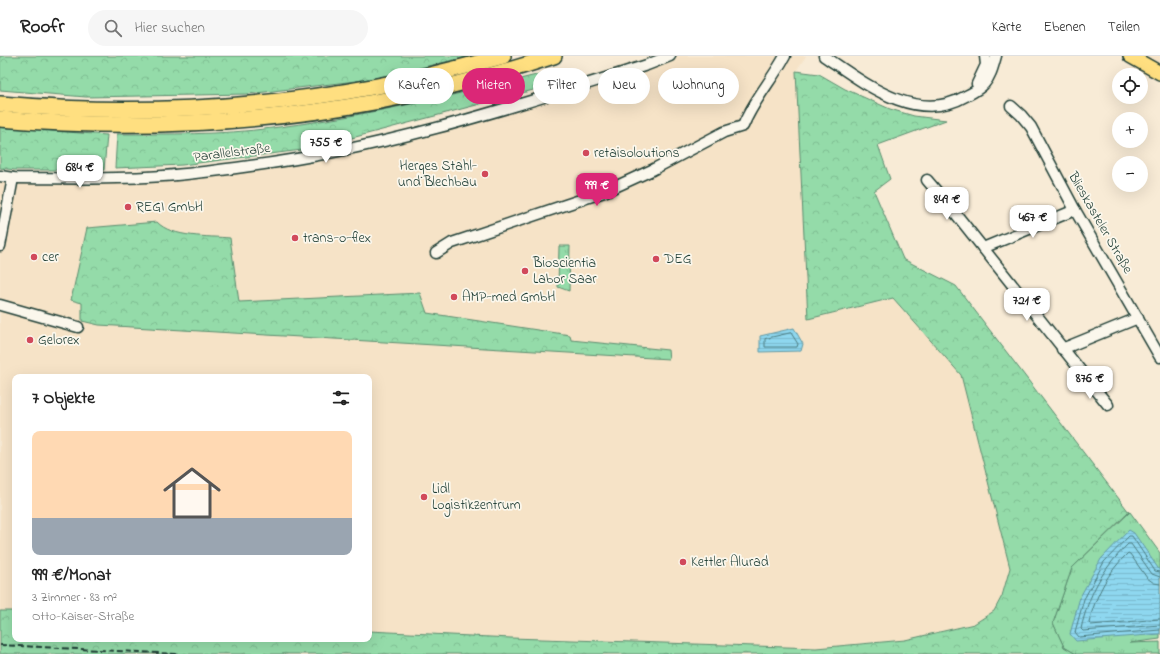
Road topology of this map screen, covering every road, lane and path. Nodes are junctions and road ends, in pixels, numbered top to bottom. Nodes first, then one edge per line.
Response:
1 (503, 56) edge
2 (554, 56) edge
3 (670, 56) edge
4 (785, 56) edge
5 (824, 56) edge
6 (985, 56) edge
7 (996, 56) edge
8 (1130, 56) edge
9 (1160, 73) edge
10 (966, 96) junction
11 (0, 104) edge
12 (1011, 106) dead end
13 (0, 119) edge
14 (0, 176) edge
15 (13, 178) junction
16 (927, 180) dead end
17 (1075, 210) junction
18 (0, 246) edge
19 (983, 248) junction
20 (436, 253) dead end
21 (0, 305) edge
22 (1138, 318) junction
23 (78, 327) dead end
24 (1062, 349) junction
25 (1160, 357) edge
26 (1108, 405) dead end

1 - 11 highway
2 - 13 highway
3 - 15 street, Parallelstraße
4 - 20 street
5 - 10 street
6 - 10 street
7 - 10 street
8 - 9 main road
12 - 17 street, Blieskasteler Straße
14 - 15 street, Parallelstraße
15 - 18 street
16 - 19 street
17 - 19 street
17 - 22 street, Blieskasteler Straße
19 - 24 street
21 - 23 street
22 - 24 street
22 - 25 street, Blieskasteler Straße
24 - 26 street

